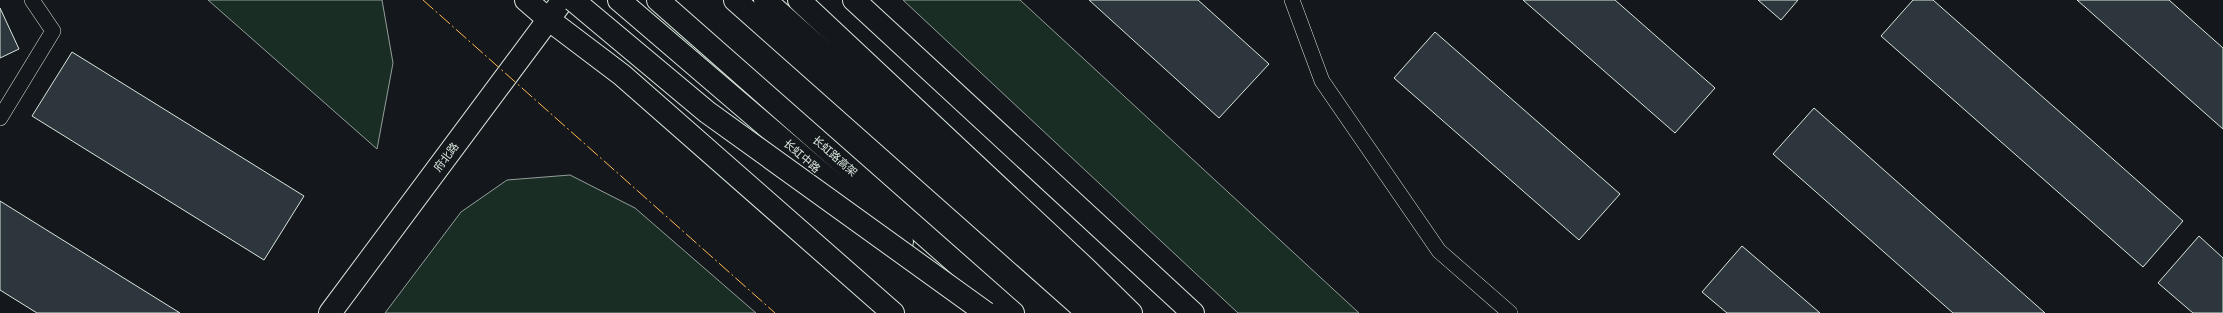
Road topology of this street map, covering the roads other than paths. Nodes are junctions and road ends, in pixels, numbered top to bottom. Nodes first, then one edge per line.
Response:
1 (32, 0) edge
2 (526, 0) edge
3 (563, 0) edge
4 (573, 0) edge
5 (619, 0) edge
6 (658, 0) edge
7 (735, 0) edge
8 (765, 0) edge
9 (799, 0) edge
10 (854, 0) edge
11 (1292, 0) edge
12 (548, 20) junction
13 (0, 118) edge
14 (330, 313) edge
15 (893, 313) edge
16 (986, 313) edge
17 (1013, 313) edge
18 (1088, 313) edge
19 (1115, 313) edge
20 (1131, 313) edge
21 (1193, 313) edge
22 (1510, 313) edge

1 - 13 lane
2 - 12 main road
3 - 12 main road, 府北路
4 - 16 main road, bridge
5 - 16 main road, 长虹中路
6 - 17 main road, 长虹路高架
7 - 18 main road
8 - 19 main road
9 - 20 main road
10 - 21 main road
11 - 22 lane
12 - 14 main road, 府北路
12 - 15 main road

